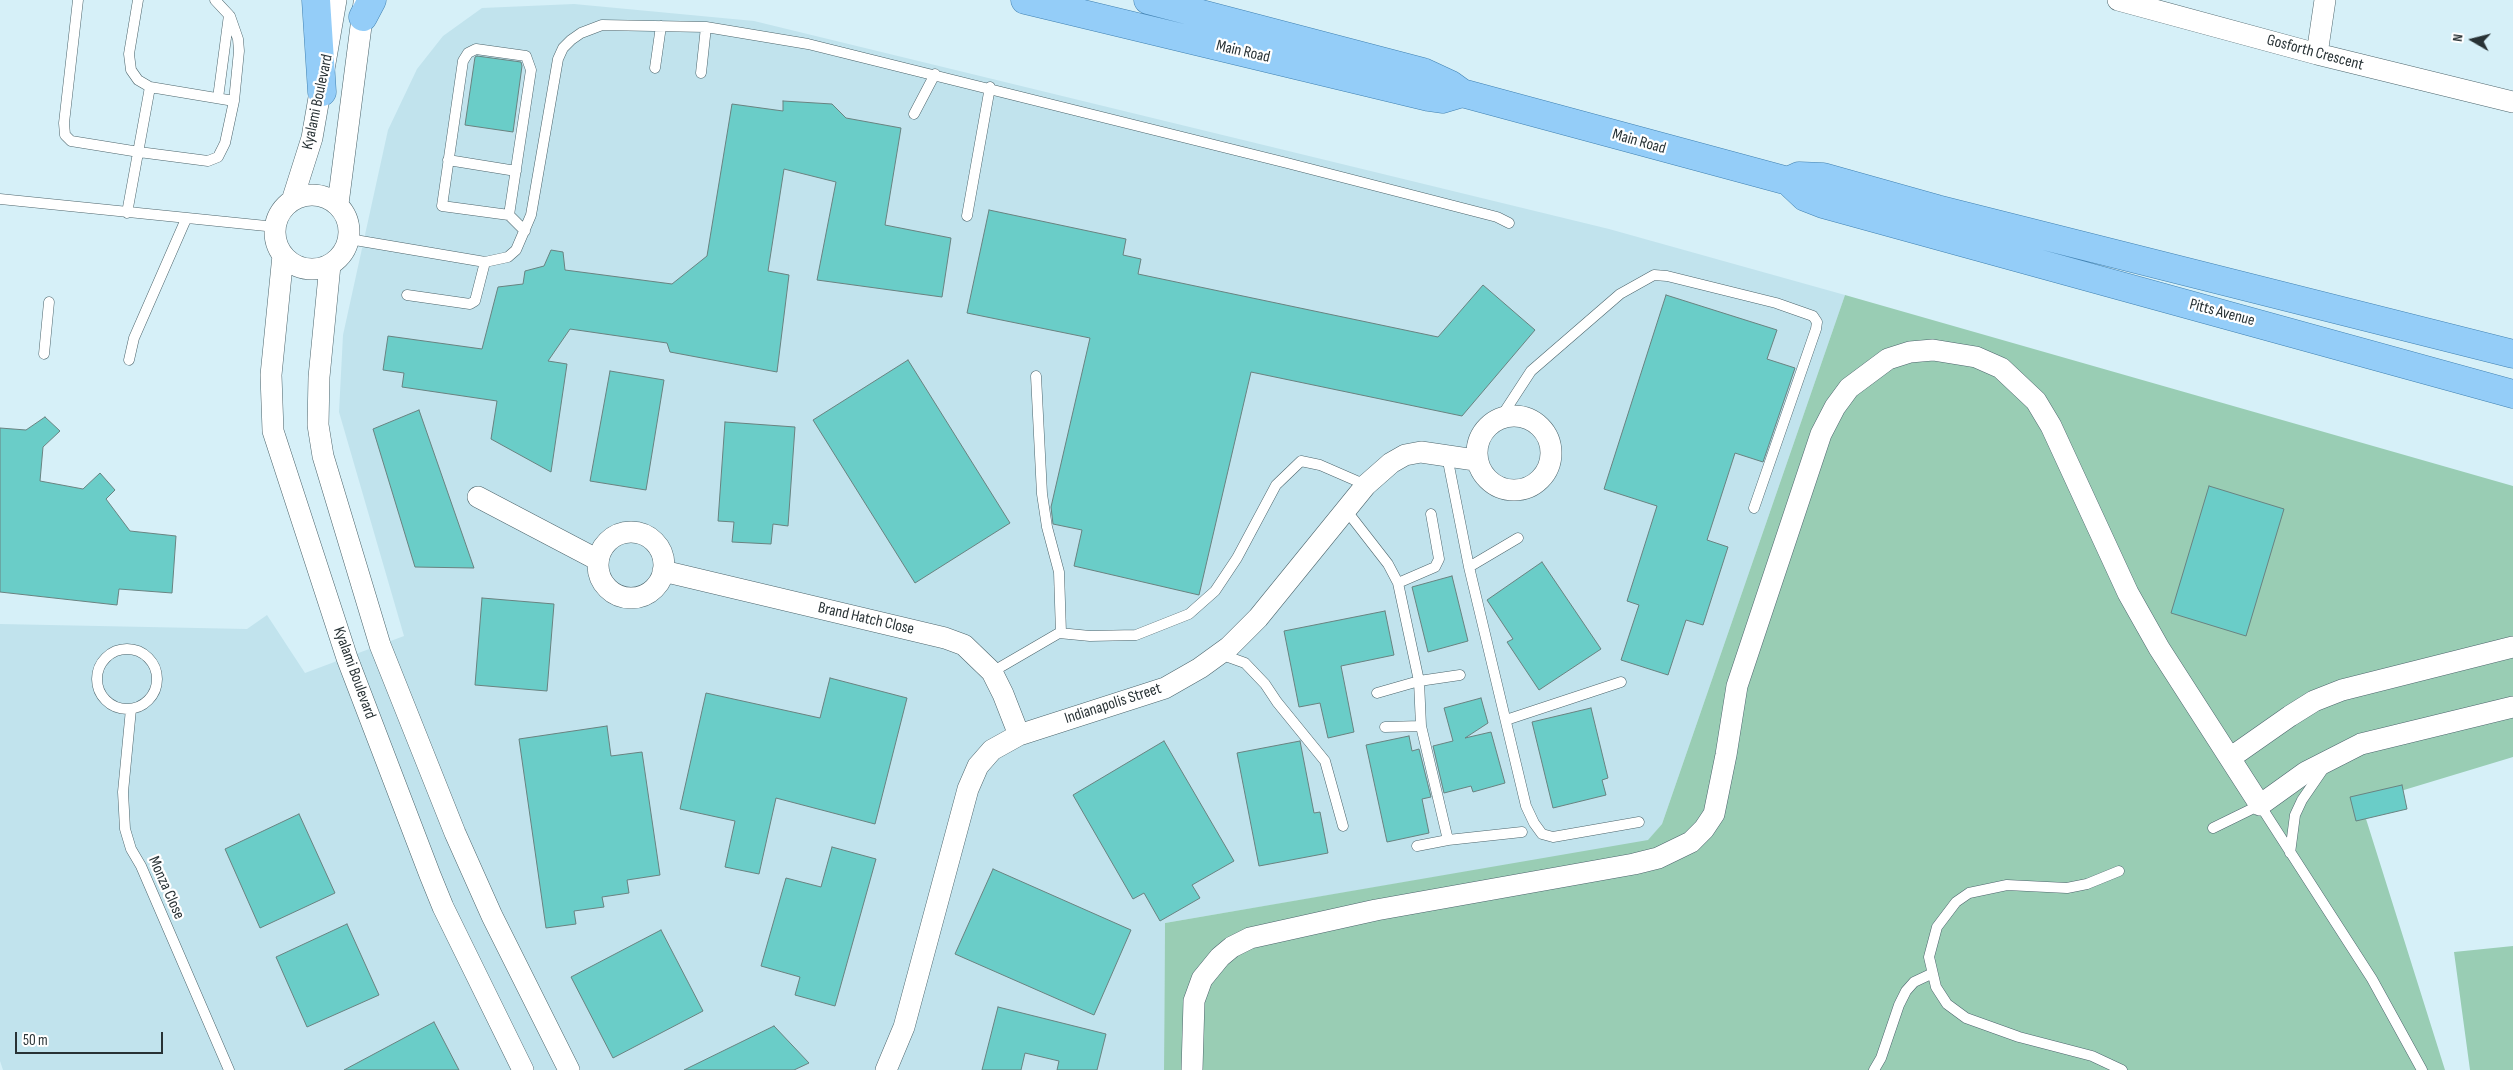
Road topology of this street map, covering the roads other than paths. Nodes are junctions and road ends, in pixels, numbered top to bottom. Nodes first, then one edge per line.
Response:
1 (78, 0) edge
2 (138, 0) edge
3 (215, 0) edge
4 (316, 0) edge
5 (336, 0) edge
6 (1025, 0) edge
7 (1148, 0) edge
8 (2118, 0) edge
9 (2325, 0) edge
10 (367, 5) edge
11 (229, 15) junction
12 (661, 26) junction
13 (706, 27) junction
14 (2317, 54) junction
15 (655, 68) dead end
16 (701, 72) dead end
17 (935, 74) junction
18 (150, 87) junction
19 (990, 87) junction
20 (322, 92) junction
21 (1462, 93) junction
22 (218, 98) junction
23 (234, 100) junction
24 (2513, 102) edge
25 (914, 114) dead end
26 (138, 152) junction
27 (448, 160) junction
28 (516, 171) junction
29 (0, 200) edge
30 (292, 201) junction
31 (338, 204) junction
32 (127, 213) junction
33 (510, 215) junction
34 (967, 216) dead end
35 (186, 219) junction
36 (1934, 221) junction
37 (1509, 223) dead end
38 (276, 227) junction
39 (525, 231) junction
40 (349, 238) junction
41 (283, 255) junction
42 (485, 262) junction
43 (330, 265) junction
44 (407, 294) dead end
45 (49, 302) dead end
46 (44, 354) dead end
47 (2513, 354) edge
48 (128, 360) dead end
49 (1036, 376) dead end
50 (2513, 394) edge
51 (1501, 418) junction
52 (1447, 456) junction
53 (1479, 466) junction
54 (1366, 485) junction
55 (478, 497) dead end
56 (1754, 508) dead end
57 (1346, 510) junction
58 (1431, 514) dead end
59 (1518, 538) dead end
60 (598, 560) junction
61 (1469, 567) junction
62 (664, 571) junction
63 (1398, 583) junction
64 (1061, 633) junction
65 (2513, 647) edge
66 (1220, 654) junction
67 (992, 672) junction
68 (1460, 675) dead end
69 (1419, 681) junction
70 (1621, 682) dead end
71 (1377, 693) dead end
72 (2513, 708) edge
73 (132, 709) junction
74 (1506, 720) junction
75 (1421, 726) junction
76 (1385, 727) dead end
77 (1018, 735) junction
78 (2230, 758) junction
79 (2330, 759) junction
80 (2260, 805) junction
81 (1639, 822) dead end
82 (1343, 826) dead end
83 (2214, 828) dead end
84 (1522, 832) dead end
85 (1448, 840) junction
86 (1417, 846) dead end
87 (2290, 853) junction
88 (2119, 871) dead end
89 (1931, 974) junction
90 (229, 1070) edge
91 (523, 1070) edge
92 (569, 1070) edge
93 (886, 1070) edge
94 (1192, 1070) edge
95 (1874, 1070) edge
96 (2122, 1070) edge
97 (2422, 1070) edge

1 - 26 lane
2 - 18 lane
3 - 11 lane
4 - 20 main road
5 - 20 street, Kyalami Boulevard
6 - 21 main road, Main Road
7 - 21 main road, Main Road
8 - 14 street, Gosforth Crescent
9 - 14 street
10 - 31 street, Kyalami Boulevard
11 - 22 lane
11 - 23 lane
12 - 13 lane
12 - 15 lane
12 - 39 lane
13 - 16 lane
13 - 17 lane
14 - 24 street, Gosforth Crescent
17 - 19 lane
17 - 25 lane
18 - 22 lane
18 - 26 lane
19 - 34 lane
19 - 37 lane
20 - 30 street, Kyalami Boulevard
21 - 36 main road, Main Road
22 - 23 lane
23 - 26 lane
26 - 32 lane
27 - 28 lane
27 - 28 lane
27 - 33 lane
28 - 33 lane
29 - 32 lane
30 - 31 street
30 - 38 street, Kyalami Boulevard
31 - 40 street
32 - 35 lane
33 - 39 lane
35 - 38 lane
35 - 48 lane
36 - 47 main road, Pitts Avenue
36 - 50 main road, Pitts Avenue
38 - 41 street, Kyalami Boulevard
39 - 42 lane
40 - 42 lane
40 - 43 street
41 - 43 street
41 - 91 street, Kyalami Boulevard
42 - 44 lane
43 - 92 street, Kyalami Boulevard
45 - 46 lane
49 - 64 lane
51 - 53 street
51 - 53 street
51 - 56 lane
52 - 53 street, Indianapolis Street
52 - 54 street, Indianapolis Street
52 - 61 lane
54 - 57 street, Indianapolis Street
54 - 64 lane
55 - 60 street
57 - 63 lane
57 - 66 street, Indianapolis Street
58 - 63 lane
59 - 61 lane
60 - 62 street
60 - 62 street
61 - 74 lane
62 - 67 street, Brand Hatch Close
63 - 69 lane
64 - 67 lane
65 - 78 street
66 - 77 street, Indianapolis Street
66 - 82 lane
67 - 77 street, Brand Hatch Close
68 - 69 lane
69 - 71 lane
69 - 75 lane
70 - 74 lane
72 - 79 street
73 - 73 lane
73 - 90 lane, Monza Close
74 - 81 lane
75 - 76 lane
75 - 85 lane
77 - 93 street, Indianapolis Street
78 - 80 street
78 - 94 street
79 - 80 street
79 - 87 lane
80 - 83 lane
80 - 87 lane
84 - 85 lane
85 - 86 lane
87 - 97 lane
88 - 89 lane
89 - 95 lane
89 - 96 lane

